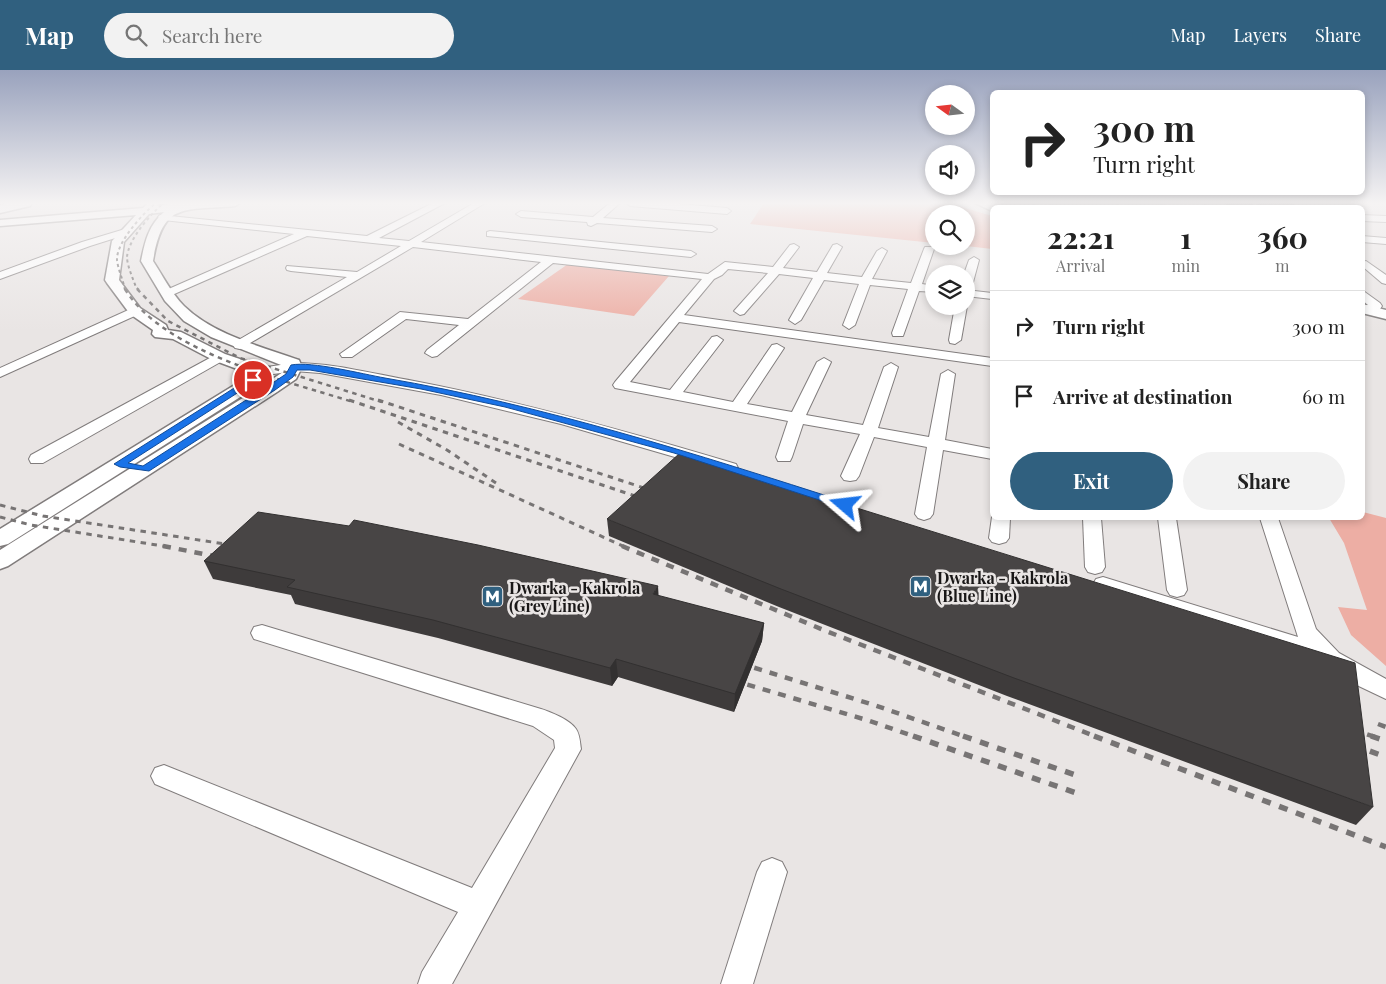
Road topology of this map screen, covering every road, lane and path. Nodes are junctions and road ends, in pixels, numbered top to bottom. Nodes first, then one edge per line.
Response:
1 (81, 246) edge
2 (117, 246) edge
3 (150, 246) edge
4 (275, 246) edge
5 (409, 246) edge
6 (427, 246) edge
7 (473, 246) edge
8 (561, 246) edge
9 (611, 246) edge
10 (698, 246) edge
11 (794, 247) dead end
12 (837, 247) dead end
13 (466, 250) junction
14 (882, 251) dead end
15 (691, 254) junction
16 (928, 255) edge
17 (547, 259) junction
18 (974, 260) dead end
19 (1365, 264) edge
20 (972, 265) edge
21 (1365, 265) edge
22 (0, 266) edge
23 (1386, 266) edge
24 (20, 268) junction
25 (291, 268) dead end
26 (776, 271) junction
27 (675, 273) junction
28 (358, 275) junction
29 (0, 276) edge
30 (822, 276) junction
31 (710, 277) junction
32 (866, 280) junction
33 (1386, 281) edge
34 (916, 286) junction
35 (925, 288) edge
36 (168, 293) junction
37 (975, 294) edge
38 (990, 296) edge
39 (1365, 297) edge
40 (1365, 309) edge
41 (1365, 309) edge
42 (135, 311) junction
43 (740, 311) dead end
44 (959, 315) edge
45 (1386, 315) edge
46 (676, 318) junction
47 (795, 320) dead end
48 (471, 323) junction
49 (849, 325) dead end
50 (898, 332) dead end
51 (716, 340) dead end
52 (955, 340) dead end
53 (240, 345) junction
54 (777, 348) dead end
55 (432, 353) dead end
56 (347, 354) dead end
57 (219, 356) junction
58 (824, 362) dead end
59 (990, 362) edge
60 (294, 367) junction
61 (892, 367) dead end
62 (260, 372) junction
63 (0, 373) edge
64 (948, 374) dead end
65 (673, 395) junction
66 (737, 407) junction
67 (797, 418) junction
68 (869, 431) junction
69 (936, 443) junction
70 (990, 454) edge
71 (784, 457) dead end
72 (37, 459) dead end
73 (120, 464) junction
74 (145, 469) junction
75 (743, 472) edge
76 (850, 476) dead end
77 (1000, 520) edge
78 (1092, 520) edge
79 (1167, 520) edge
80 (1270, 520) edge
81 (929, 532) edge
82 (0, 539) edge
83 (1007, 555) edge
84 (0, 561) edge
85 (1095, 567) dead end
86 (1078, 577) edge
87 (1177, 590) dead end
88 (262, 633) dead end
89 (1321, 652) junction
90 (1386, 690) edge
91 (164, 776) dead end
92 (772, 872) dead end
93 (479, 906) junction
94 (434, 984) edge
95 (738, 984) edge

1 - 24 street
2 - 42 street
3 - 36 street
4 - 36 street
5 - 28 street
6 - 13 street
7 - 13 street
8 - 17 street
9 - 15 street
10 - 15 street
11 - 26 street
12 - 30 street
13 - 17 street
14 - 32 street
15 - 27 street
16 - 34 street
17 - 27 street
17 - 48 street
18 - 20 street
19 - 23 street
21 - 33 street
22 - 24 street
24 - 29 street
25 - 28 street
26 - 30 street
26 - 31 street
26 - 43 street
27 - 31 street
28 - 53 street
30 - 32 street
30 - 47 street
31 - 46 street
32 - 34 street
32 - 49 street
34 - 35 street
34 - 50 street
36 - 53 street
37 - 38 street
39 - 40 street
41 - 45 street
42 - 57 street
42 - 63 street
44 - 52 street
46 - 59 street
46 - 65 street
48 - 55 street
48 - 56 street
51 - 65 street
53 - 60 street
54 - 66 street
57 - 62 street
57 - 72 street
58 - 67 street
60 - 62 street
60 - 74 street
60 - 75 street
61 - 68 street
62 - 73 street
64 - 69 street
65 - 66 street
66 - 67 street
67 - 68 street
67 - 71 street
68 - 69 street
68 - 76 street
69 - 70 street
69 - 81 street
73 - 74 street
73 - 82 street
74 - 84 street
77 - 83 street
78 - 85 street
79 - 87 street
80 - 89 street
86 - 89 street
88 - 93 street
89 - 90 street
91 - 93 street
92 - 95 street
93 - 94 street

